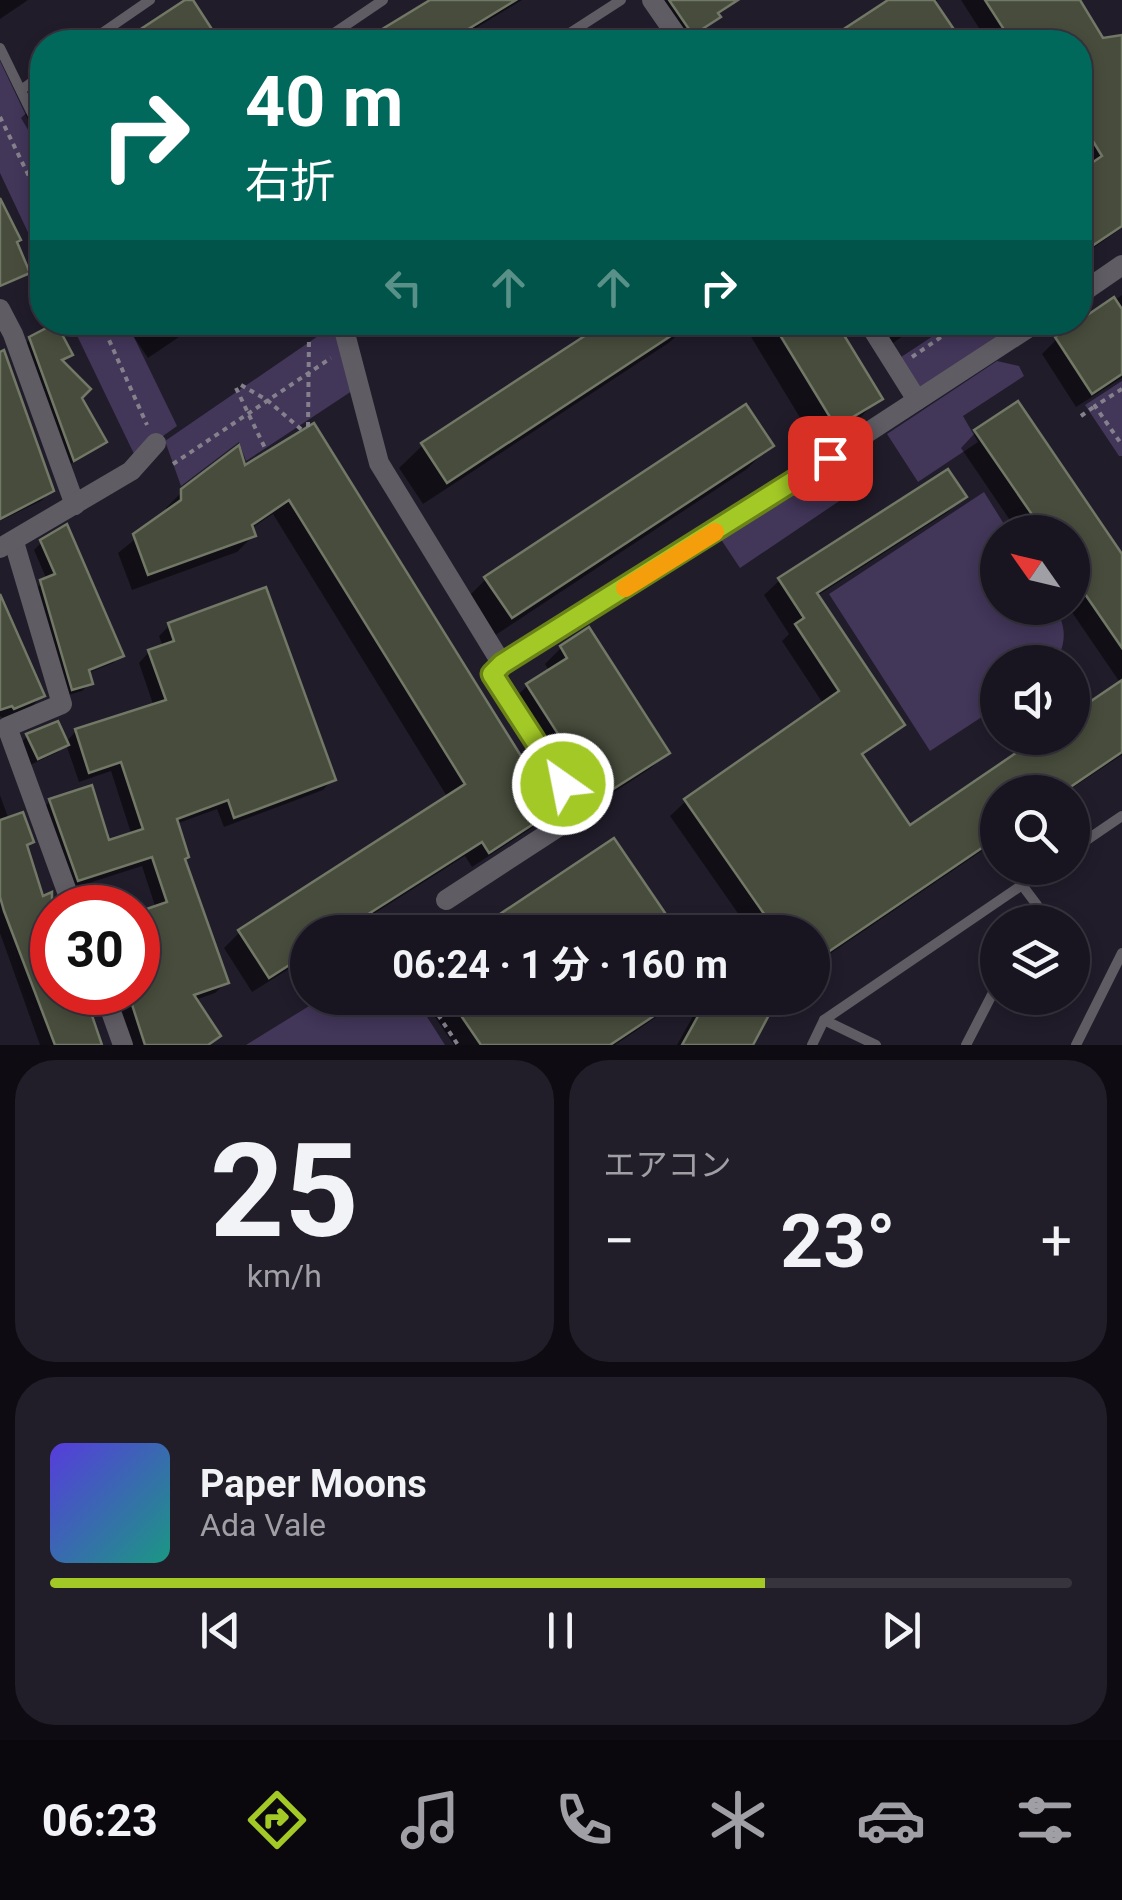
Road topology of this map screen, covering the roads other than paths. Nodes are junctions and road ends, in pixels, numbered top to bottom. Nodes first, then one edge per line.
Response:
1 (150, 0) edge
2 (383, 0) edge
3 (621, 0) edge
4 (652, 0) edge
5 (106, 30) edge
6 (339, 30) edge
7 (575, 30) edge
8 (673, 30) edge
9 (0, 48) edge
10 (30, 84) edge
11 (21, 90) junction
12 (30, 109) edge
13 (1122, 265) edge
14 (1092, 286) edge
15 (0, 309) edge
16 (347, 335) edge
17 (876, 335) edge
18 (1017, 335) edge
19 (917, 400) junction
20 (152, 435) road end
21 (75, 506) junction
22 (7, 545) edge
23 (502, 664) junction
24 (1122, 816) edge
25 (1090, 838) edge
26 (65, 885) edge
27 (1021, 885) edge
28 (446, 900) dead end
29 (1122, 953) edge
30 (113, 1015) edge
31 (981, 1015) edge
32 (824, 1020) junction
33 (124, 1045) edge
34 (812, 1045) edge
35 (876, 1045) edge
36 (966, 1045) edge
37 (1076, 1045) edge

1 - 5 lane
2 - 6 lane
3 - 7 lane
4 - 8 street
9 - 11 lane
10 - 11 lane
11 - 12 lane
13 - 14 street
15 - 21 street
16 - 23 street
17 - 19 street
18 - 19 street
19 - 23 street
20 - 21 street
21 - 22 street
22 - 26 street
23 - 28 street
24 - 25 lane
27 - 32 lane
29 - 37 lane
30 - 33 street
31 - 36 lane
32 - 34 lane
32 - 35 lane

